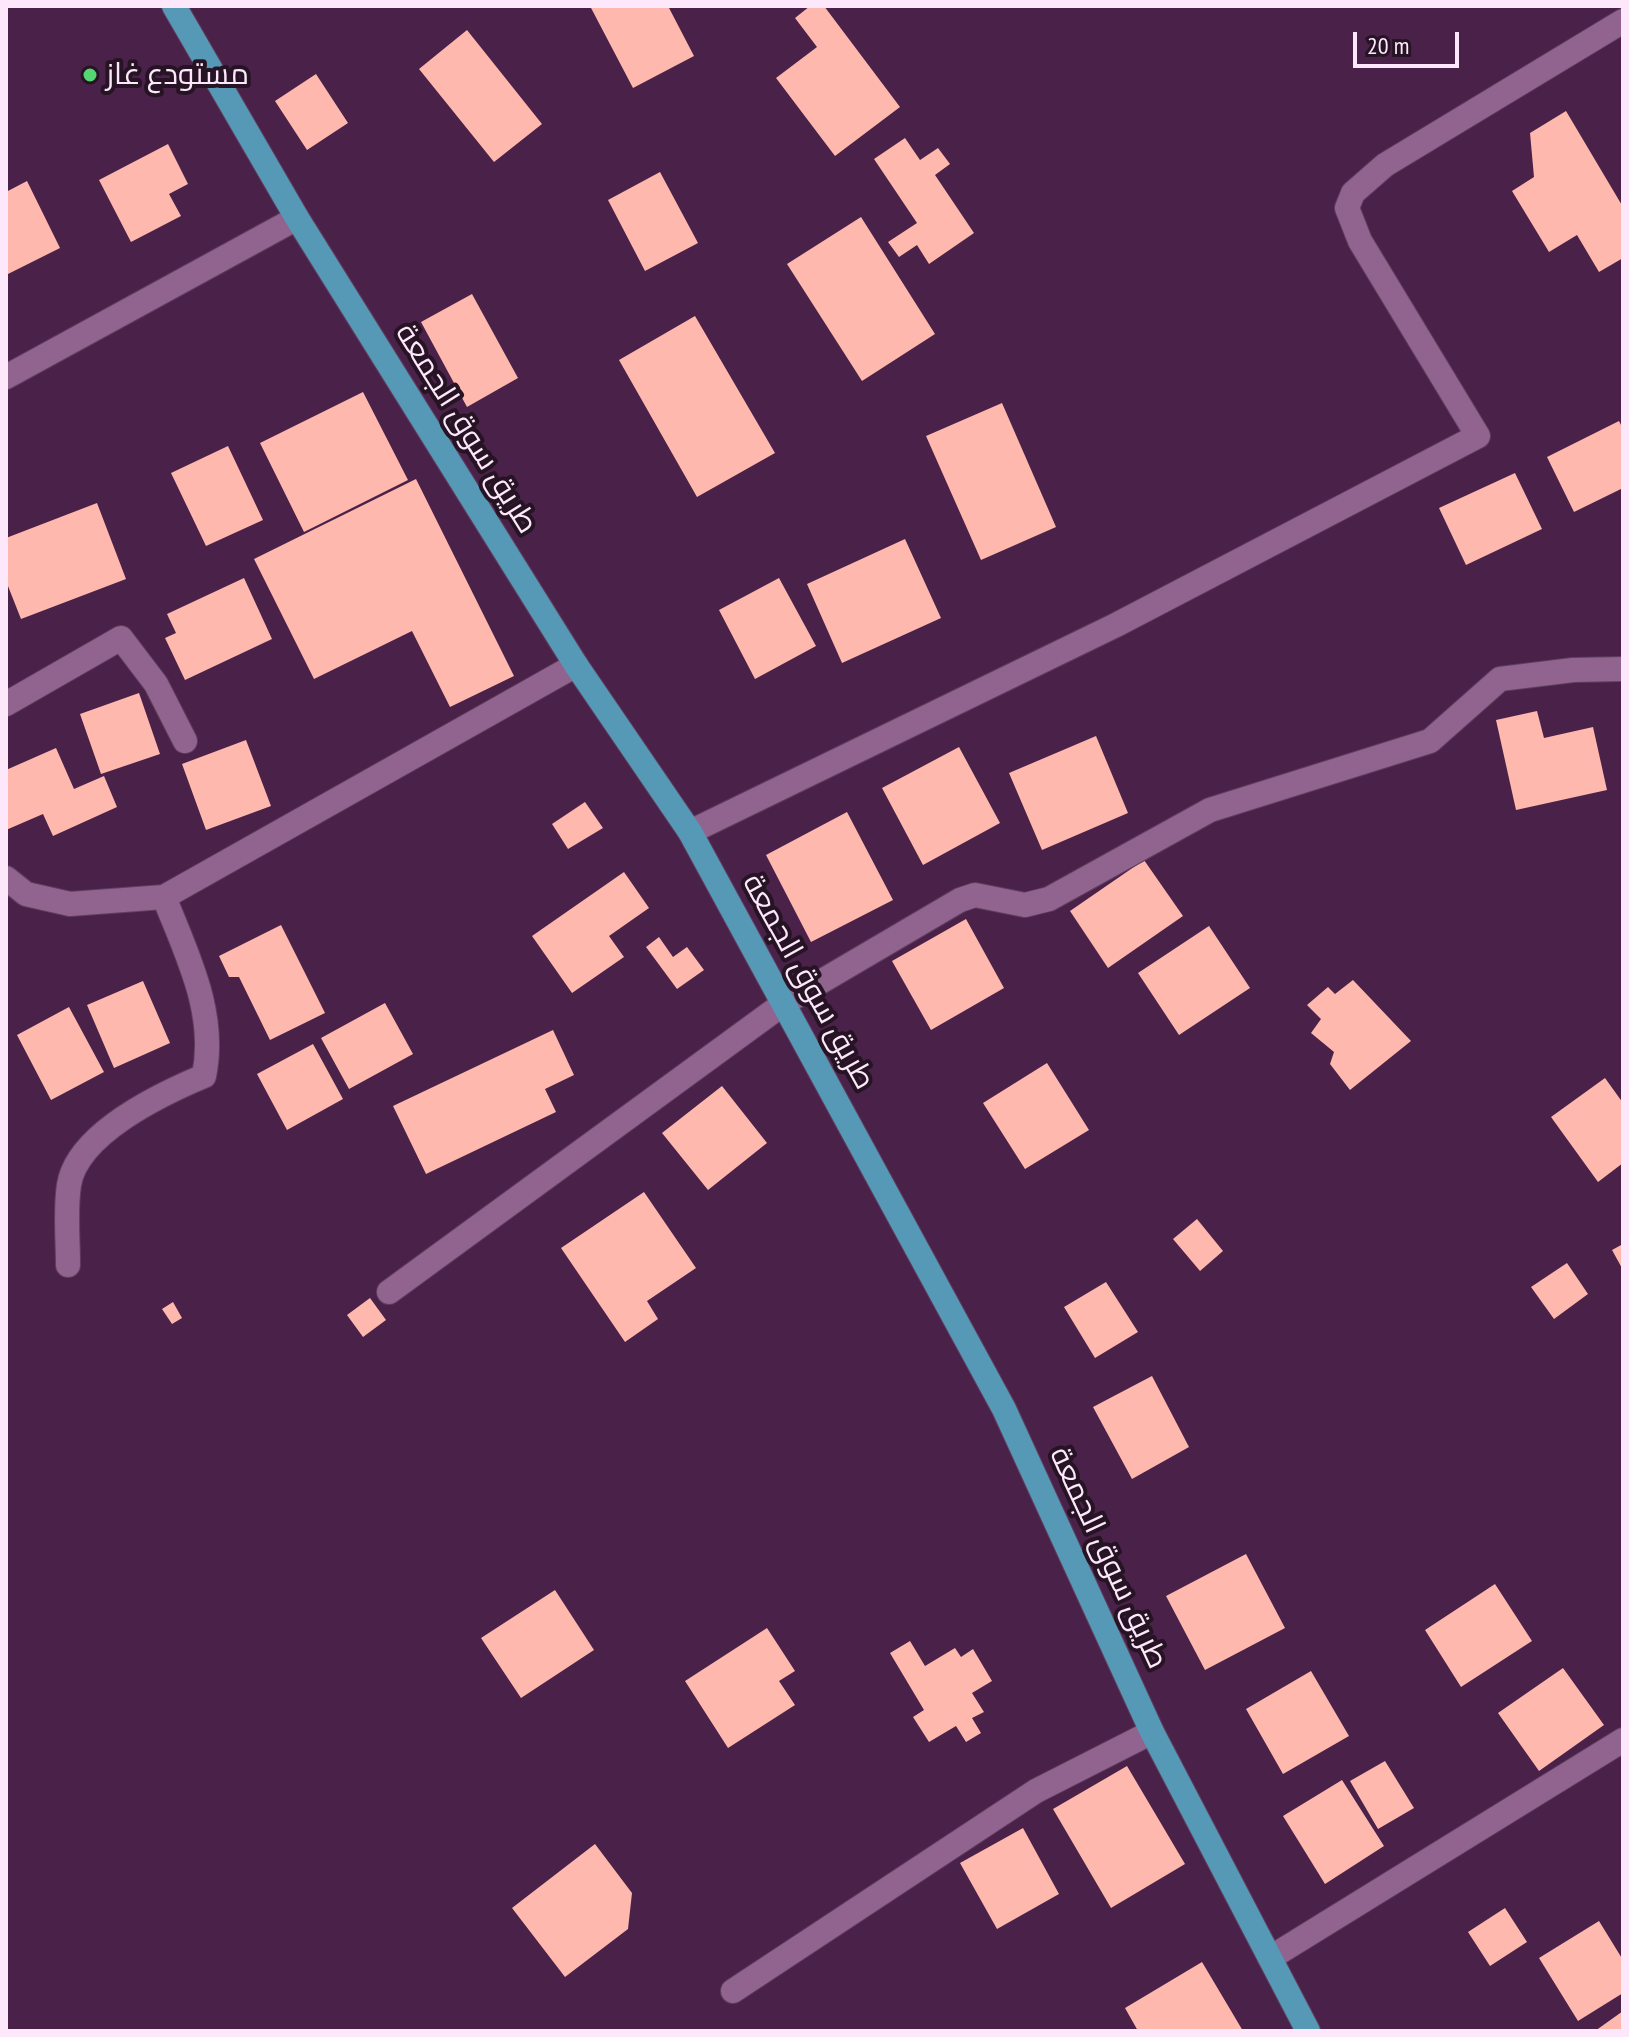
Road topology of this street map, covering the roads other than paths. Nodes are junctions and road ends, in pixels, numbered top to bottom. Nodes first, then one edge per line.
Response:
1 (174, 6) edge
2 (1623, 21) edge
3 (297, 218) junction
4 (6, 377) edge
5 (576, 665) junction
6 (1623, 669) edge
7 (6, 704) edge
8 (185, 741) dead end
9 (690, 832) junction
10 (6, 878) edge
11 (164, 897) junction
12 (783, 1004) junction
13 (68, 1265) dead end
14 (389, 1292) dead end
15 (1152, 1732) junction
16 (1623, 1740) edge
17 (1270, 1958) junction
18 (733, 1991) dead end
19 (1308, 2031) edge

1 - 3 main road, طريق سوق الجمعة
2 - 9 street
3 - 4 street
3 - 5 main road, طريق سوق الجمعة
5 - 9 main road, طريق سوق الجمعة
5 - 11 street
6 - 12 street
7 - 8 street
9 - 12 main road, طريق سوق الجمعة
10 - 11 street
11 - 13 street
12 - 14 street
12 - 15 main road, طريق سوق الجمعة
15 - 17 main road, طريق سوق الجمعة
15 - 18 street
16 - 17 street
17 - 19 main road, طريق سوق الجمعة

